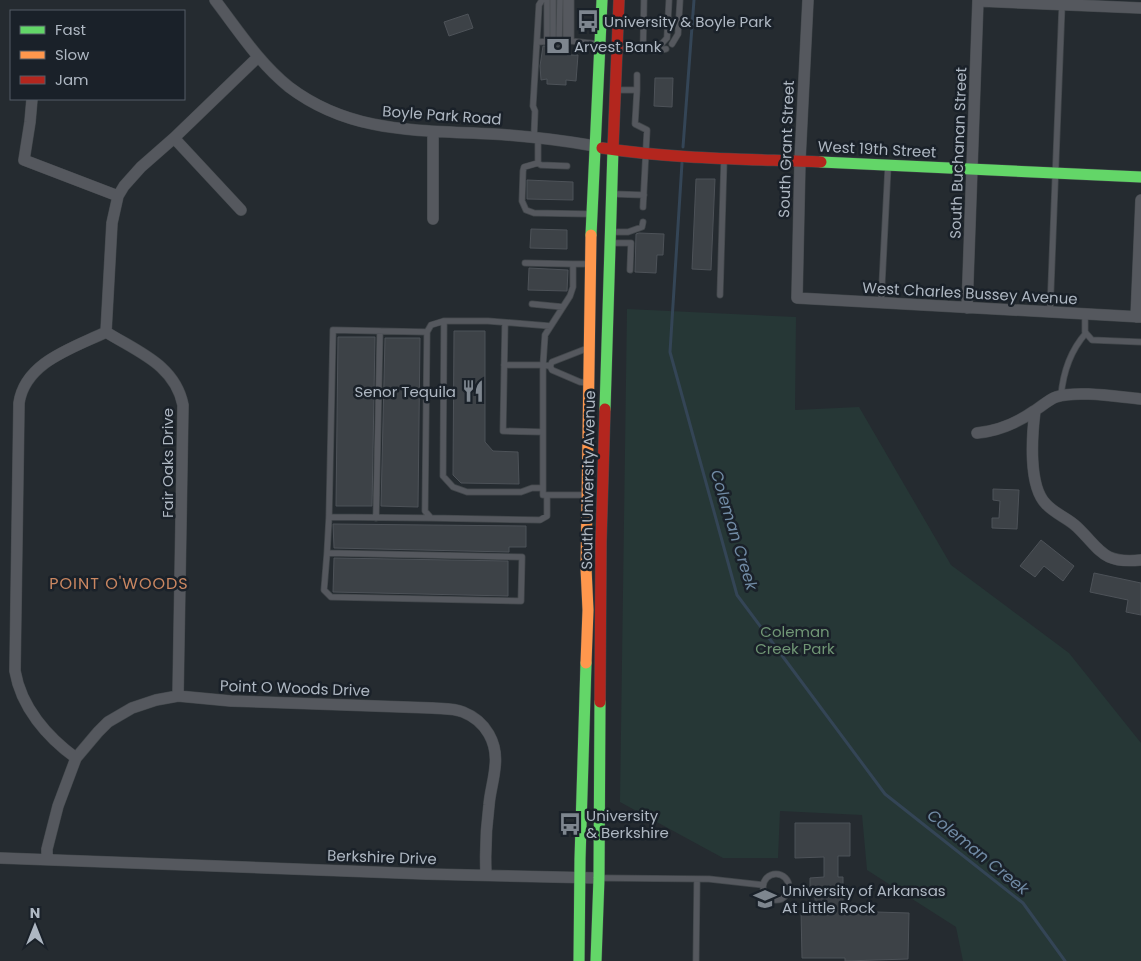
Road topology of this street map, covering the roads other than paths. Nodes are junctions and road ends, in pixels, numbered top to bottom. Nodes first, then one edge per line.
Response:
1 (215, 0) edge
2 (542, 0) edge
3 (546, 0) edge
4 (553, 0) edge
5 (560, 0) edge
6 (566, 0) edge
7 (571, 0) edge
8 (602, 0) edge
9 (619, 0) edge
10 (644, 0) edge
11 (669, 0) edge
12 (680, 0) edge
13 (808, 0) edge
14 (978, 0) edge
15 (1062, 2) edge
16 (1141, 8) edge
17 (550, 41) junction
18 (571, 41) junction
19 (537, 42) junction
20 (600, 44) junction
21 (672, 44) dead end
22 (617, 48) junction
23 (666, 48) dead end
24 (643, 51) junction
25 (655, 51) junction
26 (258, 57) junction
27 (637, 75) dead end
28 (616, 90) junction
29 (636, 90) junction
30 (32, 100) edge
31 (433, 132) junction
32 (536, 137) junction
33 (174, 138) junction
34 (595, 146) junction
35 (612, 150) junction
36 (646, 153) junction
37 (724, 157) junction
38 (800, 160) junction
39 (538, 163) junction
40 (888, 165) junction
41 (567, 166) dead end
42 (973, 169) junction
43 (1056, 173) junction
44 (1141, 177) edge
45 (611, 194) junction
46 (644, 195) junction
47 (118, 196) junction
48 (1141, 200) edge
49 (643, 207) dead end
50 (241, 210) dead end
51 (592, 214) junction
52 (433, 219) dead end
53 (643, 222) dead end
54 (610, 237) junction
55 (525, 263) dead end
56 (573, 264) junction
57 (590, 264) junction
58 (630, 270) dead end
59 (720, 295) dead end
60 (797, 298) joint
61 (881, 303) junction
62 (532, 304) dead end
63 (563, 307) junction
64 (967, 308) junction
65 (1050, 312) junction
66 (1085, 314) junction
67 (1139, 317) edge
68 (444, 320) junction
69 (505, 323) junction
70 (550, 326) junction
71 (380, 331) junction
72 (106, 332) junction
73 (426, 332) junction
74 (1086, 333) junction
75 (1141, 342) edge
76 (590, 347) junction
77 (504, 365) junction
78 (543, 366) junction
79 (550, 366) junction
80 (590, 384) junction
81 (1061, 396) junction
82 (1141, 399) edge
83 (1035, 411) junction
84 (543, 432) junction
85 (977, 433) dead end
86 (543, 488) junction
87 (547, 495) junction
88 (588, 496) junction
89 (329, 517) junction
90 (376, 518) junction
91 (432, 518) junction
92 (327, 554) junction
93 (1141, 560) edge
94 (178, 696) junction
95 (76, 758) junction
96 (0, 858) edge
97 (46, 859) junction
98 (486, 874) junction
99 (580, 878) junction
100 (599, 878) junction
101 (697, 879) junction
102 (763, 885) junction
103 (579, 961) edge
104 (596, 961) edge
105 (696, 961) edge

1 - 26 street, Boyle Park Road
2 - 19 lane
3 - 17 lane
4 - 17 lane
5 - 17 lane
6 - 18 lane
7 - 18 lane
8 - 20 main road, South University Avenue
9 - 22 main road, South University Avenue
10 - 24 lane
11 - 25 lane
12 - 21 lane
13 - 38 street, South Grant Street
14 - 15 street
14 - 42 street, South Buchanan Street
15 - 16 street
15 - 43 lane
17 - 19 lane
18 - 20 lane
19 - 32 lane
20 - 34 main road, South University Avenue
22 - 24 lane
22 - 28 main road, South University Avenue
23 - 25 lane
24 - 25 lane
26 - 31 street, Boyle Park Road
26 - 33 street
27 - 29 lane
28 - 29 lane
28 - 35 main road, South University Avenue
29 - 36 lane
30 - 47 street
31 - 32 street, Boyle Park Road
31 - 52 street
32 - 34 street, Boyle Park Road
32 - 39 lane
33 - 47 street
33 - 50 street
34 - 35 main road, West 19th Street
34 - 51 main road, South University Avenue
35 - 36 main road, West 19th Street
35 - 45 main road, South University Avenue
36 - 37 main road, West 19th Street
36 - 46 lane
37 - 38 main road, West 19th Street
37 - 59 lane
38 - 40 main road, West 19th Street
38 - 60 street, South Grant Street
39 - 41 lane
39 - 51 lane
40 - 42 main road, West 19th Street
40 - 61 lane
42 - 43 main road, West 19th Street
42 - 64 street, South Buchanan Street
43 - 44 main road, West 19th Street
43 - 65 lane
45 - 46 lane
45 - 54 main road, South University Avenue
46 - 49 lane
47 - 72 street
48 - 67 street
51 - 57 main road, South University Avenue
53 - 54 lane
54 - 58 lane
54 - 100 main road, South University Avenue
55 - 56 lane
56 - 57 lane
56 - 63 lane
57 - 76 main road, South University Avenue
60 - 61 street, West Charles Bussey Avenue
61 - 64 street, West Charles Bussey Avenue
62 - 63 lane
63 - 70 lane
64 - 65 street, West Charles Bussey Avenue
65 - 66 street, West Charles Bussey Avenue
66 - 67 street, West Charles Bussey Avenue
66 - 74 lane
68 - 69 lane
68 - 73 lane
68 - 86 lane
69 - 70 lane
69 - 77 lane
70 - 78 lane
71 - 73 lane
71 - 89 lane
71 - 90 lane
72 - 94 street, Fair Oaks Drive
72 - 95 street
73 - 91 lane
74 - 75 lane
74 - 81 lane
76 - 79 lane
76 - 80 main road, South University Avenue
77 - 78 lane
77 - 84 lane
78 - 79 lane
78 - 84 lane
79 - 80 lane
80 - 88 main road, South University Avenue
81 - 82 street
81 - 83 street
83 - 85 street
83 - 93 street
84 - 86 lane
86 - 87 lane
87 - 88 lane
87 - 91 lane
88 - 99 main road, South University Avenue
89 - 90 lane
89 - 92 lane
90 - 91 lane
92 - 92 lane
94 - 95 street, Point O Woods Drive
94 - 98 street, Point O Woods Drive
95 - 97 street, Point O Woods Drive
96 - 97 street, Berkshire Drive
97 - 98 street, Berkshire Drive
98 - 99 street, Berkshire Drive
99 - 100 street, Berkshire Drive
99 - 103 main road, South University Avenue
100 - 101 lane, Berkshire Drive
100 - 104 main road, South University Avenue
101 - 102 lane, Berkshire Drive
101 - 105 lane
102 - 102 lane

